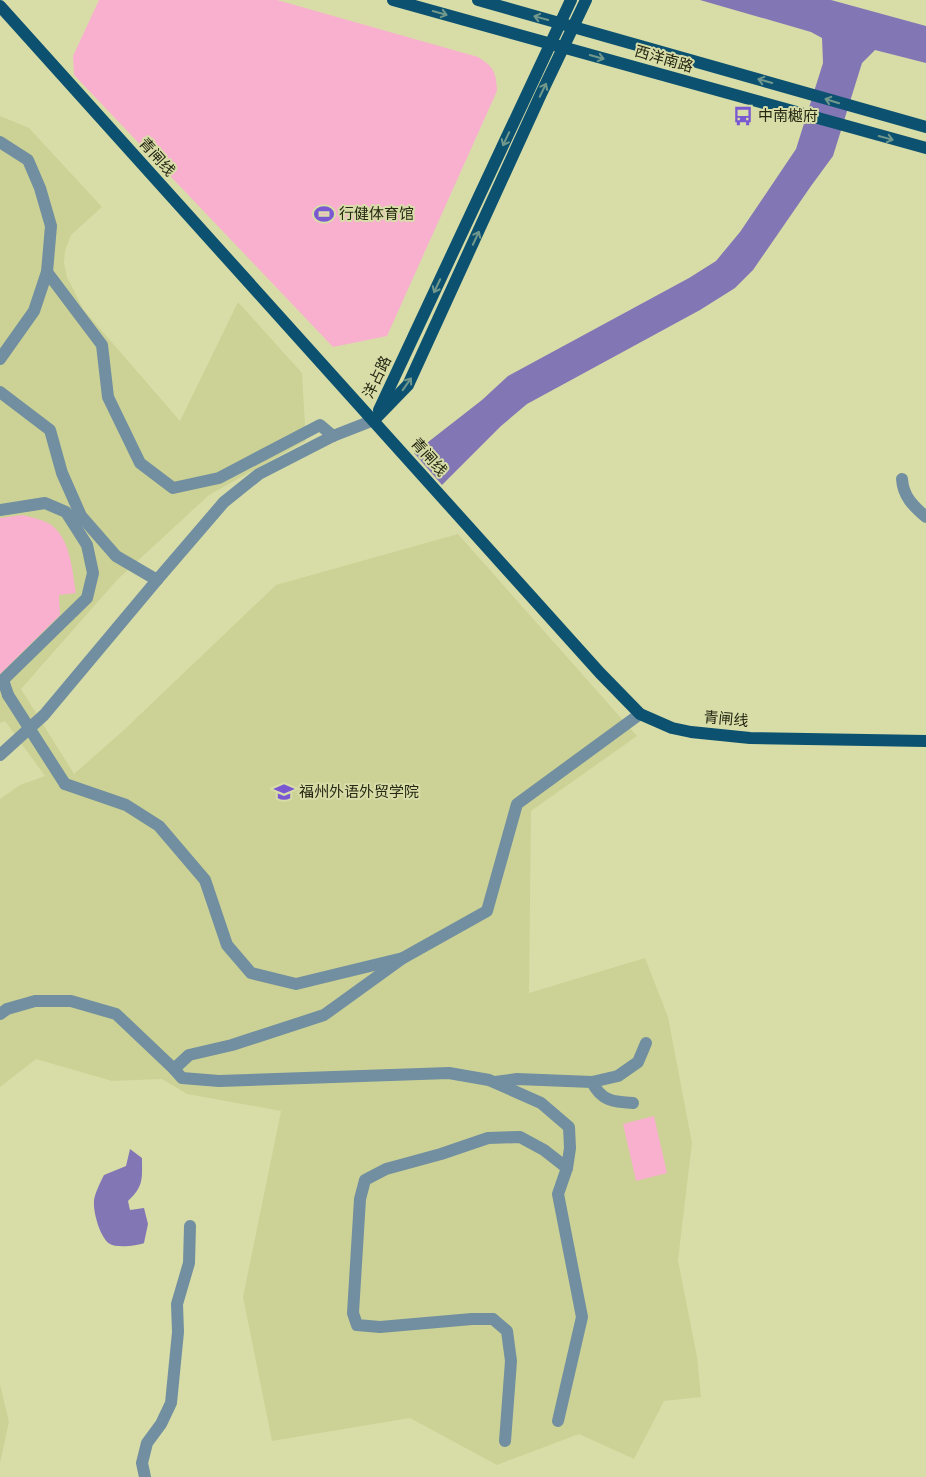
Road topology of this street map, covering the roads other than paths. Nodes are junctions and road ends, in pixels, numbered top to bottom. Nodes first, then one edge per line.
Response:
1 (393, 0) edge
2 (478, 0) edge
3 (571, 0) edge
4 (586, 0) edge
5 (0, 6) edge
6 (561, 23) junction
7 (574, 27) junction
8 (551, 44) junction
9 (564, 47) junction
10 (926, 127) edge
11 (0, 142) edge
12 (926, 148) edge
13 (47, 272) junction
14 (0, 359) edge
15 (0, 392) edge
16 (374, 420) junction
17 (333, 436) junction
18 (902, 479) dead end
19 (0, 510) edge
20 (926, 517) edge
21 (157, 580) junction
22 (640, 714) junction
23 (926, 741) edge
24 (0, 755) edge
25 (404, 958) junction
26 (0, 1014) edge
27 (646, 1044) dead end
28 (174, 1069) junction
29 (495, 1082) junction
30 (592, 1082) junction
31 (633, 1103) dead end
32 (567, 1168) junction
33 (190, 1226) dead end
34 (558, 1421) dead end
35 (505, 1441) dead end
36 (145, 1477) edge

1 -> 8 main road, 西洋南路
6 -> 2 main road, 西洋南路
3 - 6 main road, 洋占路
4 - 7 main road, 洋占路
5 - 16 main road, 青闸线
6 - 7 main road, 西洋南路
6 - 8 main road, 洋占路
7 - 9 main road, 洋占路
10 -> 7 main road, 西洋南路
8 - 9 main road, 西洋南路
8 -> 16 main road, 洋占路
9 -> 12 main road, 西洋南路
16 -> 9 main road, 洋占路
11 - 13 street
13 - 14 street
13 - 17 street
15 - 21 street
16 - 17 street
16 - 22 main road, 青闸线
17 - 21 street
18 - 20 street
19 - 25 street, bridge
21 - 24 street
22 - 23 main road, 青闸线
22 - 25 street
25 - 28 street
26 - 28 street
27 - 30 street
28 - 29 street
29 - 30 street
29 - 32 street
30 - 31 street
32 - 34 street
32 - 35 street
33 - 36 street

